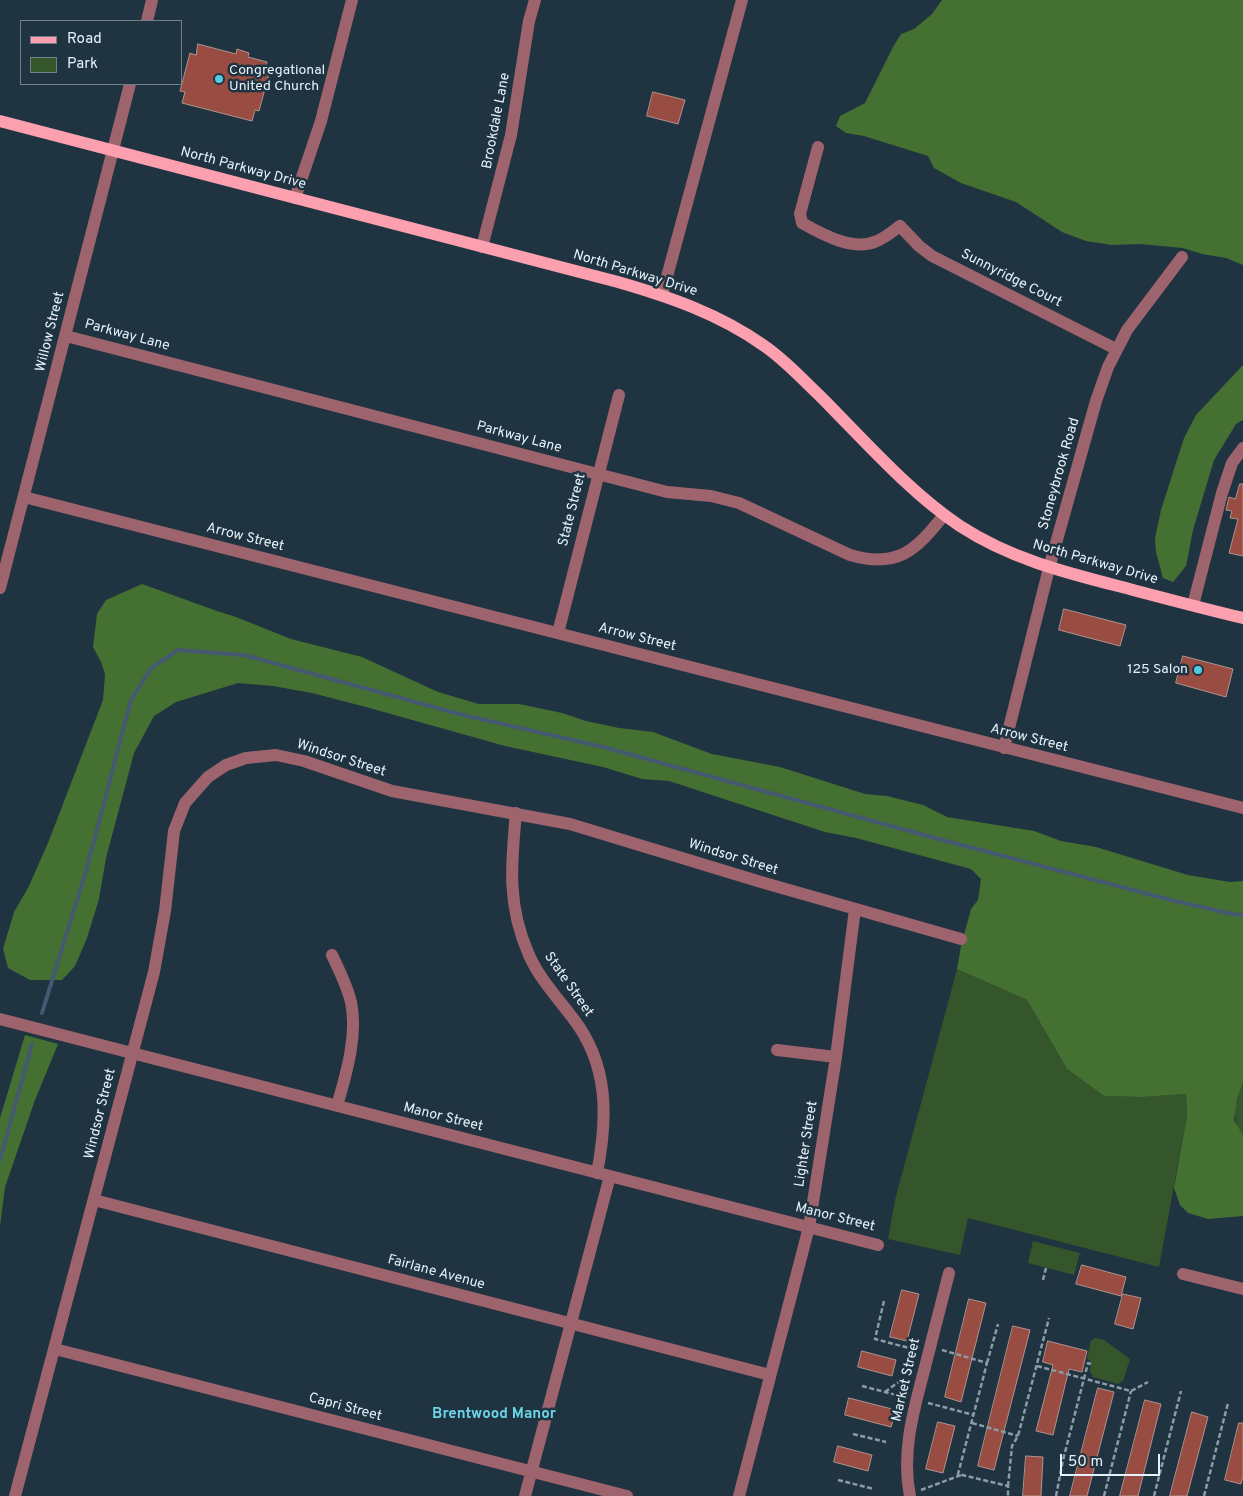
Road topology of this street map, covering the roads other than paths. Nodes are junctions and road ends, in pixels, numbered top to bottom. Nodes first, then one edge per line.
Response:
1 (152, 0) edge
2 (352, 0) edge
3 (535, 0) edge
4 (742, 0) edge
5 (146, 20) edge
6 (130, 85) edge
7 (0, 121) edge
8 (818, 146) dead end
9 (113, 150) junction
10 (295, 198) junction
11 (482, 247) junction
12 (1182, 257) dead end
13 (662, 295) junction
14 (66, 336) junction
15 (1116, 349) junction
16 (619, 395) dead end
17 (1243, 448) edge
18 (598, 474) junction
19 (24, 497) junction
20 (944, 515) junction
21 (4, 558) edge
22 (1049, 568) junction
23 (0, 588) edge
24 (1193, 605) junction
25 (1243, 618) edge
26 (558, 633) junction
27 (1004, 748) junction
28 (1243, 808) edge
29 (516, 813) junction
30 (855, 909) junction
31 (961, 938) dead end
32 (332, 955) dead end
33 (0, 1019) edge
34 (776, 1050) dead end
35 (132, 1054) junction
36 (836, 1057) junction
37 (337, 1106) junction
38 (597, 1173) junction
39 (610, 1176) junction
40 (94, 1200) junction
41 (809, 1227) junction
42 (878, 1245) dead end
43 (948, 1273) dead end
44 (1183, 1274) dead end
45 (1243, 1289) edge
46 (572, 1324) junction
47 (55, 1349) junction
48 (770, 1375) junction
49 (531, 1472) junction
50 (914, 1493) edge
51 (15, 1496) edge
52 (525, 1496) edge
53 (628, 1496) edge
54 (739, 1496) edge

1 - 5 street
2 - 10 street
3 - 11 street, Brookdale Lane
4 - 13 street
6 - 9 street, Willow Street
7 - 9 main road, North Parkway Drive
8 - 15 street, Sunnyridge Court
9 - 10 main road, North Parkway Drive
9 - 14 street, Willow Street
10 - 11 main road, North Parkway Drive
11 - 13 main road, North Parkway Drive
12 - 15 street, Stoneybrook Road
13 - 20 main road, North Parkway Drive
14 - 18 street, Parkway Lane
14 - 19 street, Willow Street
15 - 22 street, Stoneybrook Road
16 - 18 street, State Street
17 - 24 street
18 - 20 street, Parkway Lane
18 - 26 street, State Street
19 - 21 street, Willow Street
19 - 26 street, Arrow Street
20 - 22 main road, North Parkway Drive
21 - 23 street, Willow Street
22 - 24 main road, North Parkway Drive
22 - 27 street, Stoneybrook Road
24 - 25 main road, North Parkway Drive
26 - 27 street, Arrow Street
27 - 28 street, Arrow Street
29 - 30 street, Windsor Street
29 - 35 street, Windsor Street
29 - 38 street, State Street
30 - 31 street, Windsor Street
30 - 36 street, Lighter Street
32 - 37 street
33 - 35 street, Manor Street
34 - 36 street
35 - 37 street, Manor Street
35 - 40 street, Windsor Street
36 - 41 street, Lighter Street
37 - 38 street, Manor Street
38 - 39 street, Manor Street
39 - 41 street, Manor Street
39 - 46 street
40 - 46 street, Fairlane Avenue
40 - 47 street, Windsor Street
41 - 42 street, Manor Street
41 - 48 street, Lighter Street
43 - 50 street, Market Street
44 - 45 street
46 - 48 street, Fairlane Avenue
46 - 49 street
47 - 49 street, Capri Street
47 - 51 street, Windsor Street
48 - 54 street, Lighter Street
49 - 52 street
49 - 53 street, Capri Street

